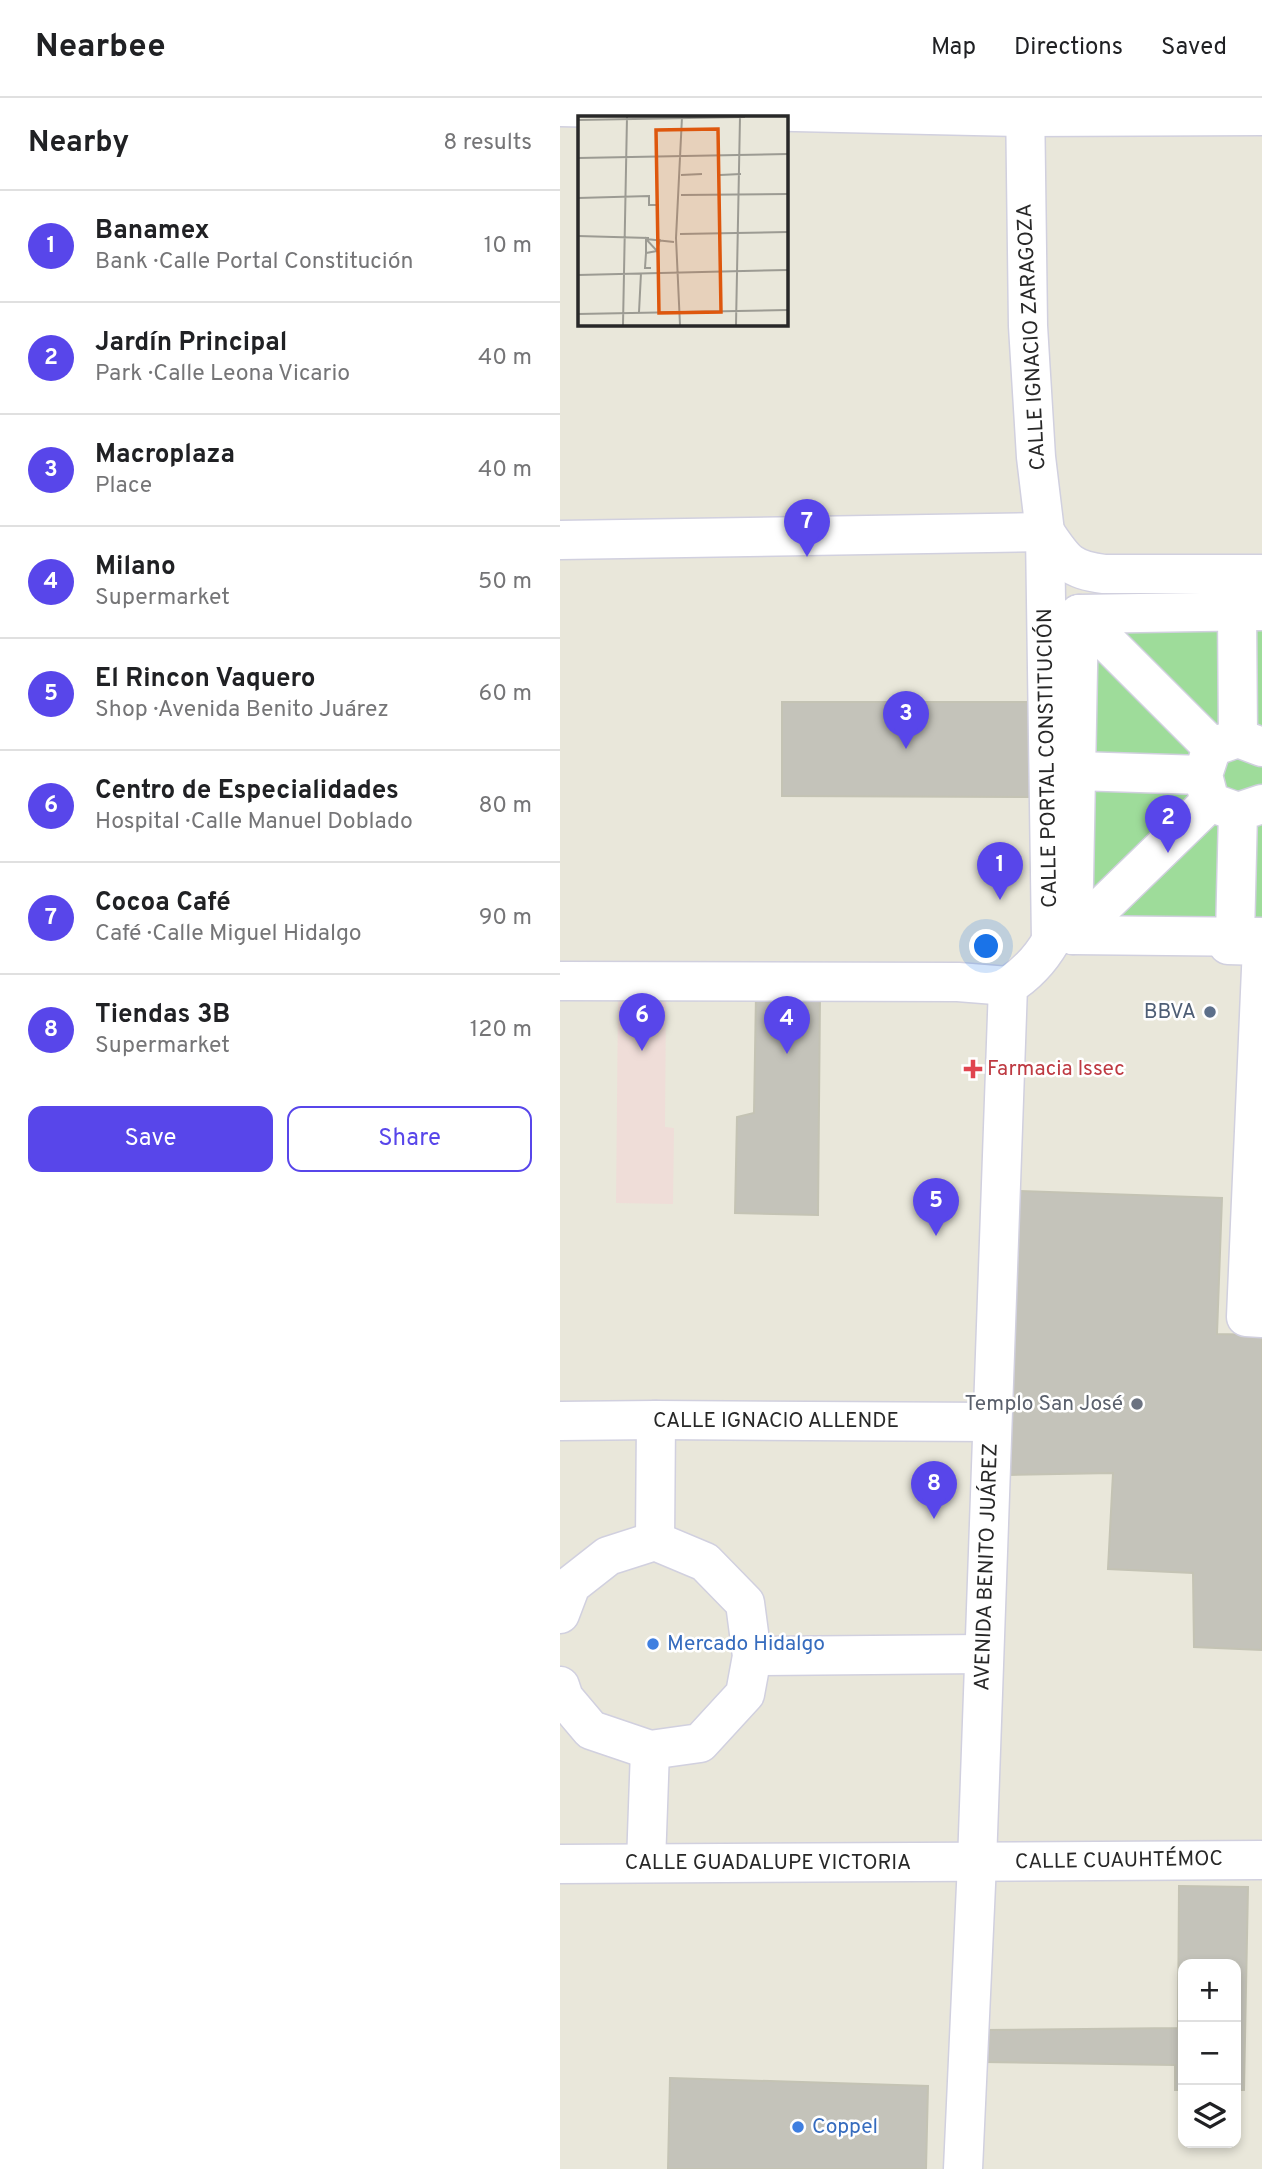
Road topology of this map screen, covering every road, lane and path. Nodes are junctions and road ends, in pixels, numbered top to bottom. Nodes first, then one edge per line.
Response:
1 (560, 107) edge
2 (1024, 107) edge
3 (1262, 116) edge
4 (1045, 532) junction
5 (560, 540) edge
6 (1262, 575) edge
7 (1045, 576) joint
8 (1250, 612) edge
9 (1079, 614) junction
10 (1076, 771) junction
11 (1232, 775) edge
12 (1062, 938) junction
13 (1253, 940) edge
14 (560, 981) edge
15 (1008, 986) junction
16 (1262, 1318) edge
17 (656, 1420) junction
18 (560, 1421) edge
19 (992, 1422) junction
20 (655, 1541) junction
21 (560, 1614) edge
22 (983, 1654) junction
23 (752, 1656) junction
24 (560, 1686) edge
25 (650, 1750) junction
26 (1262, 1860) edge
27 (646, 1863) junction
28 (976, 1863) junction
29 (560, 1864) edge
30 (963, 2169) edge

1 - 2 street
2 - 3 street
2 - 4 street, CALLE IGNACIO ZARAGOZA
4 - 5 street
4 - 6 street
4 - 7 street, CALLE IGNACIO ZARAGOZA
7 - 12 street, CALLE PORTAL CONSTITUCIÓN
8 - 9 street
8 - 11 street
9 - 10 street
9 - 11 street
10 - 11 street
10 - 12 street
11 - 12 street
11 - 13 street
12 - 13 street
12 - 15 street
13 - 16 street
14 - 15 street
15 - 19 street, AVENIDA BENITO JUÁREZ
17 - 18 street, CALLE IGNACIO ALLENDE
17 - 19 street, CALLE IGNACIO ALLENDE
17 - 20 street
19 - 22 street, AVENIDA BENITO JUÁREZ
20 - 21 street
20 - 23 street
22 - 23 street
22 - 28 street, AVENIDA BENITO JUÁREZ
23 - 25 street
24 - 25 street
25 - 27 street
26 - 28 street, CALLE CUAUHTÉMOC
27 - 28 street, CALLE GUADALUPE VICTORIA
27 - 29 street, CALLE GUADALUPE VICTORIA
28 - 30 street, AVENIDA BENITO JUÁREZ

